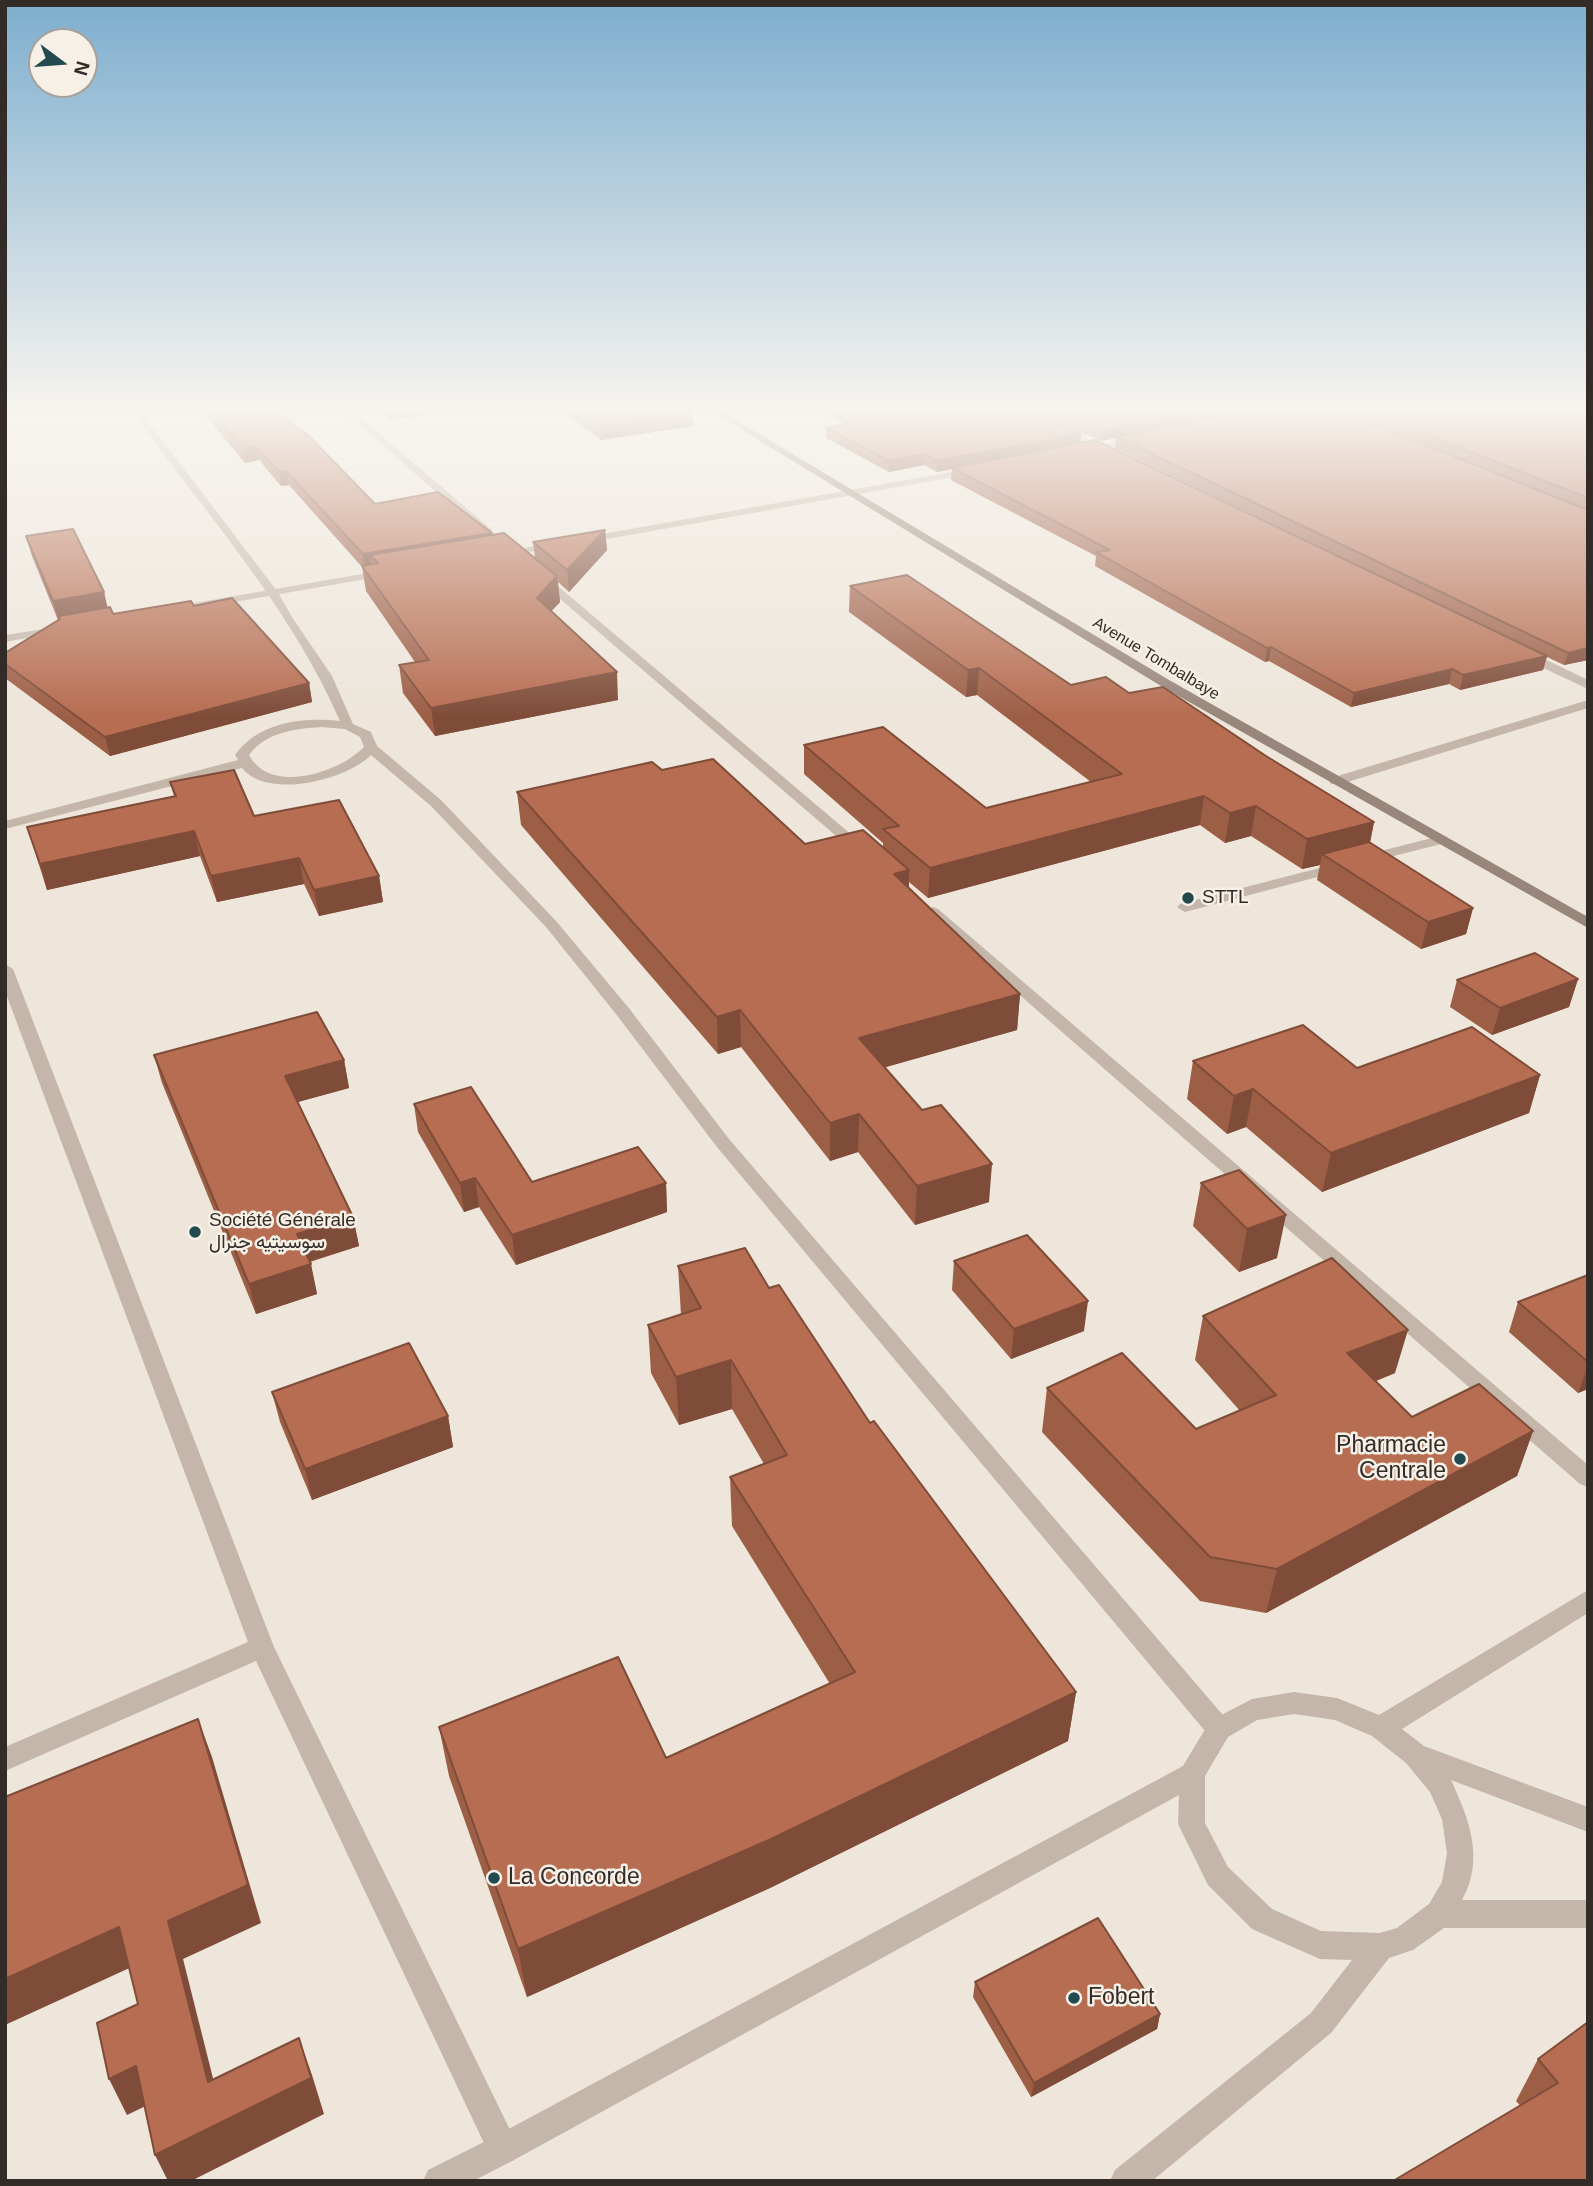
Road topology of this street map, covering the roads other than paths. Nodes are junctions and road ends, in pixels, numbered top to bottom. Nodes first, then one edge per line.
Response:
1 (213, 513) edge
2 (466, 513) edge
3 (741, 513) edge
4 (883, 513) edge
5 (580, 541) edge
6 (566, 543) edge
7 (485, 557) edge
8 (523, 562) junction
9 (392, 572) edge
10 (272, 591) junction
11 (165, 611) edge
12 (72, 627) edge
13 (5, 639) edge
14 (1513, 648) edge
15 (1588, 685) edge
16 (1588, 704) edge
17 (348, 726) junction
18 (371, 748) junction
19 (244, 764) junction
20 (1336, 781) junction
21 (5, 825) edge
22 (1440, 840) junction
23 (872, 860) edge
24 (925, 905) edge
25 (1185, 907) dead end
26 (1588, 923) edge
27 (5, 969) edge
28 (1588, 1478) edge
29 (1588, 1600) edge
30 (262, 1647) junction
31 (1381, 1728) junction
32 (1219, 1730) junction
33 (1415, 1755) junction
34 (5, 1759) edge
35 (1192, 1774) junction
36 (1588, 1821) edge
37 (1439, 1914) junction
38 (1588, 1914) edge
39 (1380, 1947) junction
40 (503, 2149) junction
41 (439, 2181) edge
42 (1126, 2181) edge

1 - 10 street
2 - 8 street
3 - 5 street
4 - 20 main road, Avenue Tombalbaye
6 - 8 street
7 - 8 street
8 - 23 street
9 - 10 street
10 - 11 street
10 - 17 street
12 - 13 street
14 - 15 street
16 - 20 street
17 - 18 street
17 - 19 street
18 - 19 street
18 - 32 street
19 - 21 street
20 - 22 main road, Avenue Tombalbaye
22 - 25 street
22 - 26 main road, Avenue Tombalbaye
24 - 28 street
27 - 30 street
29 - 31 street
30 - 34 street
30 - 40 street
31 - 32 street
31 - 33 street
32 - 35 street
33 - 36 street
33 - 37 street
35 - 39 street
35 - 40 street
37 - 38 street
37 - 39 street
39 - 42 street
40 - 41 street

